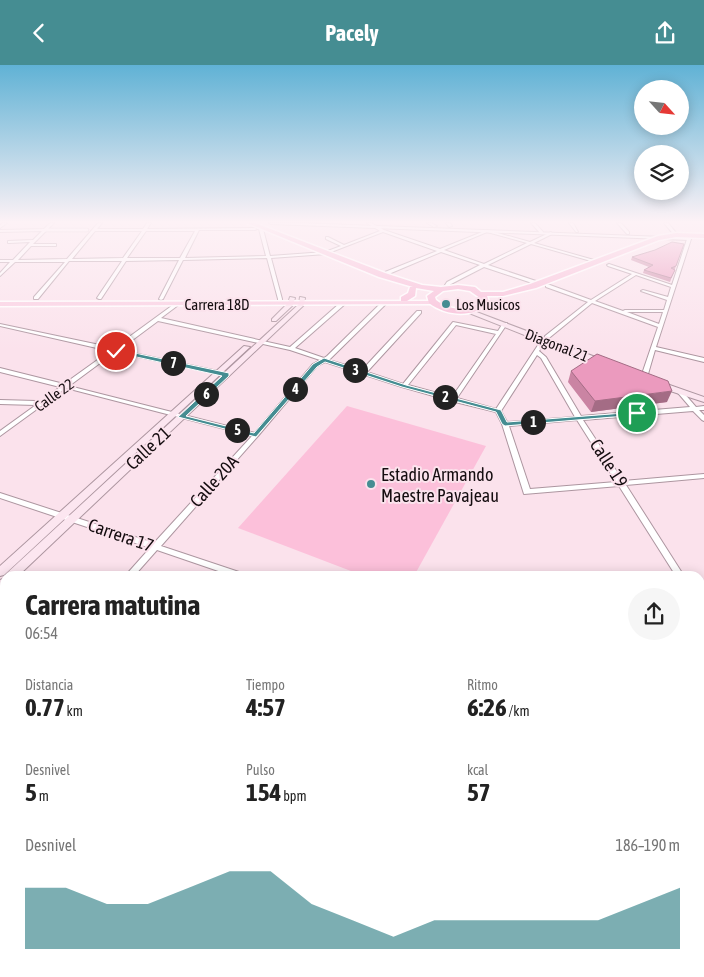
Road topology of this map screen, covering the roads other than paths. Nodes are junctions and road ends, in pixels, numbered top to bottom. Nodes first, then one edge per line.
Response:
1 (9, 266) edge
2 (64, 266) edge
3 (119, 266) edge
4 (179, 266) edge
5 (271, 266) edge
6 (350, 266) edge
7 (358, 266) edge
8 (404, 266) edge
9 (483, 266) edge
10 (486, 266) edge
11 (590, 266) edge
12 (607, 266) edge
13 (611, 266) edge
14 (681, 266) edge
15 (635, 274) junction
16 (0, 275) edge
17 (382, 275) junction
18 (544, 285) junction
19 (674, 287) junction
20 (443, 288) junction
21 (413, 289) junction
22 (644, 291) dead end
23 (0, 298) edge
24 (36, 298) junction
25 (99, 298) junction
26 (161, 299) junction
27 (404, 299) junction
28 (432, 299) junction
29 (670, 299) junction
30 (292, 301) junction
31 (302, 301) junction
32 (483, 301) junction
33 (498, 301) junction
34 (592, 301) junction
35 (280, 302) junction
36 (176, 303) junction
37 (384, 303) junction
38 (0, 304) edge
39 (342, 304) junction
40 (466, 311) junction
41 (666, 311) junction
42 (419, 312) dead end
43 (488, 313) junction
44 (623, 313) junction
45 (158, 319) junction
46 (505, 324) junction
47 (0, 325) edge
48 (661, 326) junction
49 (499, 333) junction
50 (545, 338) junction
51 (258, 341) junction
52 (291, 349) junction
53 (654, 349) junction
54 (114, 350) junction
55 (536, 351) junction
56 (324, 359) junction
57 (704, 360) edge
58 (609, 362) edge
59 (0, 370) edge
60 (363, 373) junction
61 (222, 374) junction
62 (646, 374) junction
63 (64, 386) junction
64 (404, 386) junction
65 (682, 393) junction
66 (704, 395) edge
67 (453, 399) junction
68 (0, 402) edge
69 (36, 403) junction
70 (704, 406) edge
71 (694, 409) junction
72 (498, 411) junction
73 (172, 414) junction
74 (181, 417) junction
75 (579, 418) junction
76 (704, 419) edge
77 (505, 424) junction
78 (0, 428) edge
79 (0, 434) edge
80 (256, 435) junction
81 (704, 476) edge
82 (622, 482) junction
83 (0, 495) edge
84 (63, 514) junction
85 (73, 518) junction
86 (156, 546) junction
87 (1, 571) edge
88 (16, 571) edge
89 (134, 571) edge
90 (228, 571) edge
91 (677, 571) edge

1 - 16 street
2 - 24 street
3 - 25 street
4 - 26 street
5 - 35 street
6 - 21 highway
7 - 17 highway
8 - 17 street
9 - 20 street
10 - 18 street
11 - 18 highway
12 - 18 highway
13 - 15 street
14 - 19 street
15 - 19 street
15 - 34 street
17 - 20 highway
18 - 32 highway
18 - 33 highway
18 - 34 street
19 - 29 street
20 - 28 highway
20 - 32 highway
21 - 27 highway
21 - 28 highway
22 - 29 street
23 - 24 main road, Carrera 18D
24 - 25 main road, Carrera 18D
25 - 26 main road, Carrera 18D
26 - 35 main road, Carrera 18D
27 - 28 main road, Carrera 18D
27 - 31 main road, Carrera 18D
28 - 37 main road, Carrera 18D
28 - 40 highway
29 - 41 street
30 - 31 main road, Carrera 18D
30 - 35 main road, Carrera 18D
30 - 51 main road, Calle 21
31 - 39 main road, Carrera 18D
31 - 51 main road, Calle 21
32 - 33 highway
32 - 40 highway
32 - 43 main road
33 - 43 highway
34 - 44 street
34 - 50 street
35 - 36 main road, Carrera 18D
36 - 38 main road, Carrera 18D
36 - 45 street, Calle 22
36 - 54 street, Calle 22
37 - 39 main road, Carrera 18D
37 - 56 street, Calle 20A
39 - 52 street
40 - 46 main road, Diagonal 21
41 - 44 street
41 - 48 street
42 - 60 street
43 - 50 main road, Diagonal 21
44 - 48 street
45 - 51 street
45 - 54 street, Calle 22
46 - 49 street
46 - 50 main road, Diagonal 21
47 - 54 street
48 - 53 street
49 - 64 street
49 - 67 street
50 - 55 street
50 - 58 main road, Diagonal 21
51 - 52 street
51 - 61 main road, Calle 21
52 - 56 street
53 - 57 street
53 - 62 street
54 - 61 street
54 - 63 street, Calle 22
55 - 72 street
55 - 75 street, Calle 19
56 - 60 street
56 - 80 street, Calle 20A
59 - 63 street
60 - 64 street
61 - 73 main road, Calle 21
61 - 74 main road, Calle 21
62 - 65 main road
62 - 66 main road
63 - 69 street, Calle 22
63 - 73 street
63 - 79 street, Calle 22
64 - 67 street
65 - 70 main road
65 - 71 street
67 - 72 street
68 - 69 street
69 - 78 street, Calle 22
70 - 71 street
71 - 75 street
71 - 76 street
72 - 77 street
73 - 74 street
73 - 84 main road, Calle 21
74 - 80 street
74 - 85 main road, Calle 21
75 - 77 street
75 - 82 street, Calle 19
77 - 82 street
80 - 86 street, Calle 20A
81 - 82 street
82 - 91 street, Calle 19
83 - 84 street, Carrera 17
84 - 85 street, Carrera 17
84 - 87 main road, Calle 21
85 - 86 street, Carrera 17
85 - 88 main road, Calle 21
86 - 89 street, Calle 20A
86 - 90 street, Carrera 17

